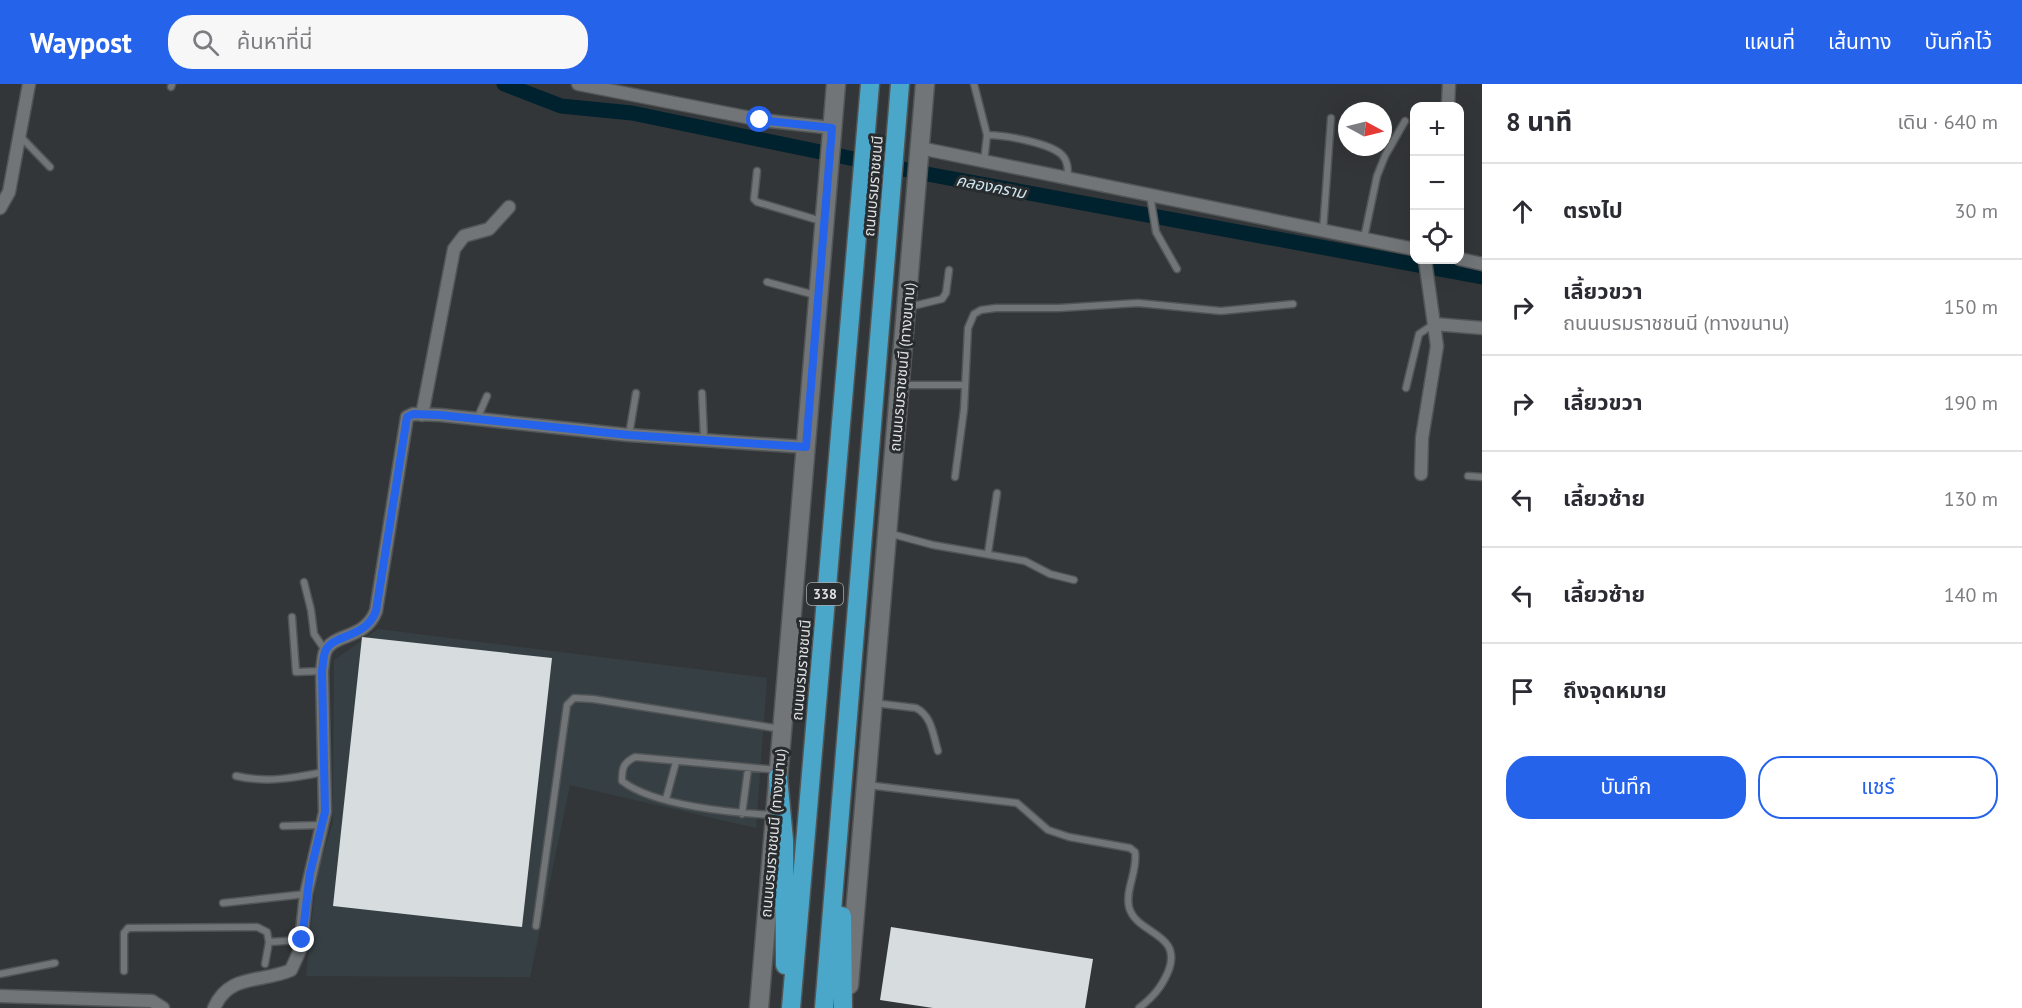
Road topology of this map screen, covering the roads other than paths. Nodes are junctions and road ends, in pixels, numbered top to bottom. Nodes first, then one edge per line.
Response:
1 (29, 84) edge
2 (578, 84) edge
3 (837, 84) edge
4 (870, 84) edge
5 (900, 84) edge
6 (925, 84) edge
7 (974, 84) edge
8 (1449, 84) edge
9 (1448, 102) edge
10 (1331, 118) dead end
11 (1405, 121) dead end
12 (833, 129) junction
13 (987, 135) junction
14 (20, 136) junction
15 (919, 151) junction
16 (984, 162) junction
17 (50, 167) dead end
18 (757, 171) dead end
19 (1068, 179) junction
20 (1150, 198) junction
21 (509, 207) dead end
22 (0, 208) edge
23 (825, 222) junction
24 (1323, 231) junction
25 (1363, 239) junction
26 (1410, 248) edge
27 (1464, 260) edge
28 (1426, 264) edge
29 (1482, 264) edge
30 (1177, 269) dead end
31 (949, 270) dead end
32 (767, 282) dead end
33 (818, 296) junction
34 (1293, 304) dead end
35 (907, 308) junction
36 (1434, 324) junction
37 (1482, 328) edge
38 (900, 385) junction
39 (965, 385) junction
40 (1406, 388) dead end
41 (636, 393) dead end
42 (702, 393) dead end
43 (487, 396) dead end
44 (422, 415) junction
45 (477, 419) junction
46 (629, 435) junction
47 (704, 440) junction
48 (806, 447) junction
49 (1421, 474) dead end
50 (1468, 476) dead end
51 (955, 477) dead end
52 (1482, 477) edge
53 (997, 493) dead end
54 (888, 533) junction
55 (988, 553) junction
56 (1074, 580) dead end
57 (304, 582) dead end
58 (292, 617) dead end
59 (326, 650) junction
60 (322, 671) junction
61 (873, 703) junction
62 (782, 729) junction
63 (938, 751) dead end
64 (676, 762) junction
65 (748, 769) junction
66 (324, 772) junction
67 (778, 773) junction
68 (236, 776) dead end
69 (866, 785) junction
70 (666, 799) junction
71 (742, 814) junction
72 (775, 815) junction
73 (839, 815) junction
74 (323, 825) junction
75 (283, 826) dead end
76 (306, 894) junction
77 (223, 903) dead end
78 (536, 926) dead end
79 (302, 940) junction
80 (269, 942) junction
81 (55, 963) dead end
82 (265, 964) dead end
83 (124, 971) dead end
84 (0, 974) edge
85 (0, 996) edge
86 (164, 1008) edge
87 (214, 1008) edge
88 (759, 1008) edge
89 (790, 1008) edge
90 (824, 1008) edge
91 (846, 1008) edge
92 (853, 1008) edge
93 (1140, 1008) edge

1 - 14 street
2 - 12 street
3 - 12 main road, ถนนบรมราชชนนี (ทางขนาน) / 338
4 - 89 highway, ถนนบรมราชชนนี / 338
5 - 73 highway, ถนนบรมราชชนนี / 338
6 - 15 main road, ถนนบรมราชชนนี (ทางขนาน)
7 - 13 lane
8 - 9 street
10 - 24 lane
11 - 25 lane
12 - 23 main road, ถนนบรมราชชนนี (ทางขนาน) / 338
13 - 16 lane
13 - 19 lane
14 - 17 lane
14 - 22 street
15 - 16 street
15 - 35 main road, ถนนบรมราชชนนี (ทางขนาน)
16 - 19 street
18 - 23 lane
19 - 20 street
20 - 24 street
20 - 30 lane
21 - 44 street
23 - 33 main road, ถนนบรมราชชนนี (ทางขนาน) / 338
24 - 25 street
25 - 26 street
27 - 29 street
28 - 36 street
31 - 35 lane
32 - 33 lane
33 - 48 main road, ถนนบรมราชชนนี (ทางขนาน) / 338
34 - 39 lane
35 - 38 main road, ถนนบรมราชชนนี (ทางขนาน)
36 - 37 street
36 - 40 lane
36 - 49 street
38 - 39 lane
38 - 54 main road, ถนนบรมราชชนนี (ทางขนาน)
39 - 51 lane
41 - 46 lane
42 - 47 lane
43 - 45 lane
44 - 45 street
44 - 59 street
45 - 46 street
46 - 47 street
47 - 48 street
48 - 62 main road, ถนนบรมราชชนนี (ทางขนาน) / 338
50 - 52 lane
53 - 55 lane
54 - 55 lane
54 - 61 main road, ถนนบรมราชชนนี (ทางขนาน)
55 - 56 lane
57 - 59 lane
58 - 60 lane
59 - 60 street
60 - 66 street
61 - 63 lane
61 - 69 main road, ถนนบรมราชชนนี (ทางขนาน)
62 - 67 main road, ถนนบรมราชชนนี (ทางขนาน) / 338
62 - 78 lane
64 - 65 lane
64 - 70 lane
64 - 70 lane
65 - 67 lane
65 - 71 lane
66 - 68 lane
66 - 74 street
67 - 72 main road, ถนนบรมราชชนนี (ทางขนาน) / 338
67 - 89 highway
69 - 91 main road, ถนนบรมราชชนนี (ทางขนาน)
69 - 93 lane
70 - 71 lane
71 - 72 lane
72 - 88 main road, ถนนบรมราชชนนี (ทางขนาน) / 338
73 - 90 highway, ถนนบรมราชชนนี / 338
73 - 91 highway
74 - 75 lane
74 - 76 street
76 - 77 lane
76 - 79 street
79 - 80 lane
79 - 87 street
80 - 82 lane
80 - 83 lane
81 - 84 lane
85 - 86 street
91 - 92 lane

